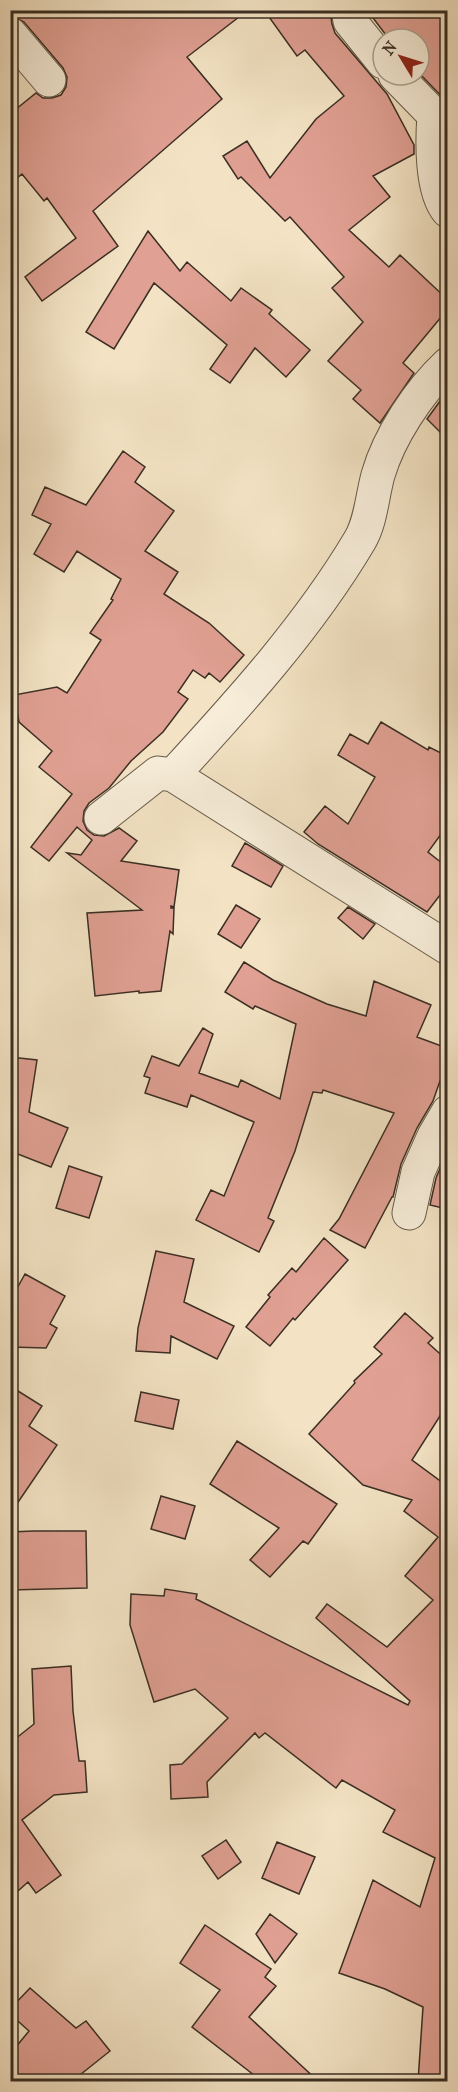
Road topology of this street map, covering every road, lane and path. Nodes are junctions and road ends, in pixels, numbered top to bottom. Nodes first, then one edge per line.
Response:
1 (348, 10) edge
2 (10, 34) edge
3 (371, 47) edge
4 (49, 80) dead end
5 (407, 87) edge
6 (447, 212) edge
7 (447, 364) edge
8 (172, 775) junction
9 (100, 819) dead end
10 (447, 948) edge
11 (447, 1112) edge
12 (409, 1213) dead end

1 - 3 street
2 - 4 street
5 - 6 street
7 - 8 street
8 - 9 street
8 - 10 street
11 - 12 street

